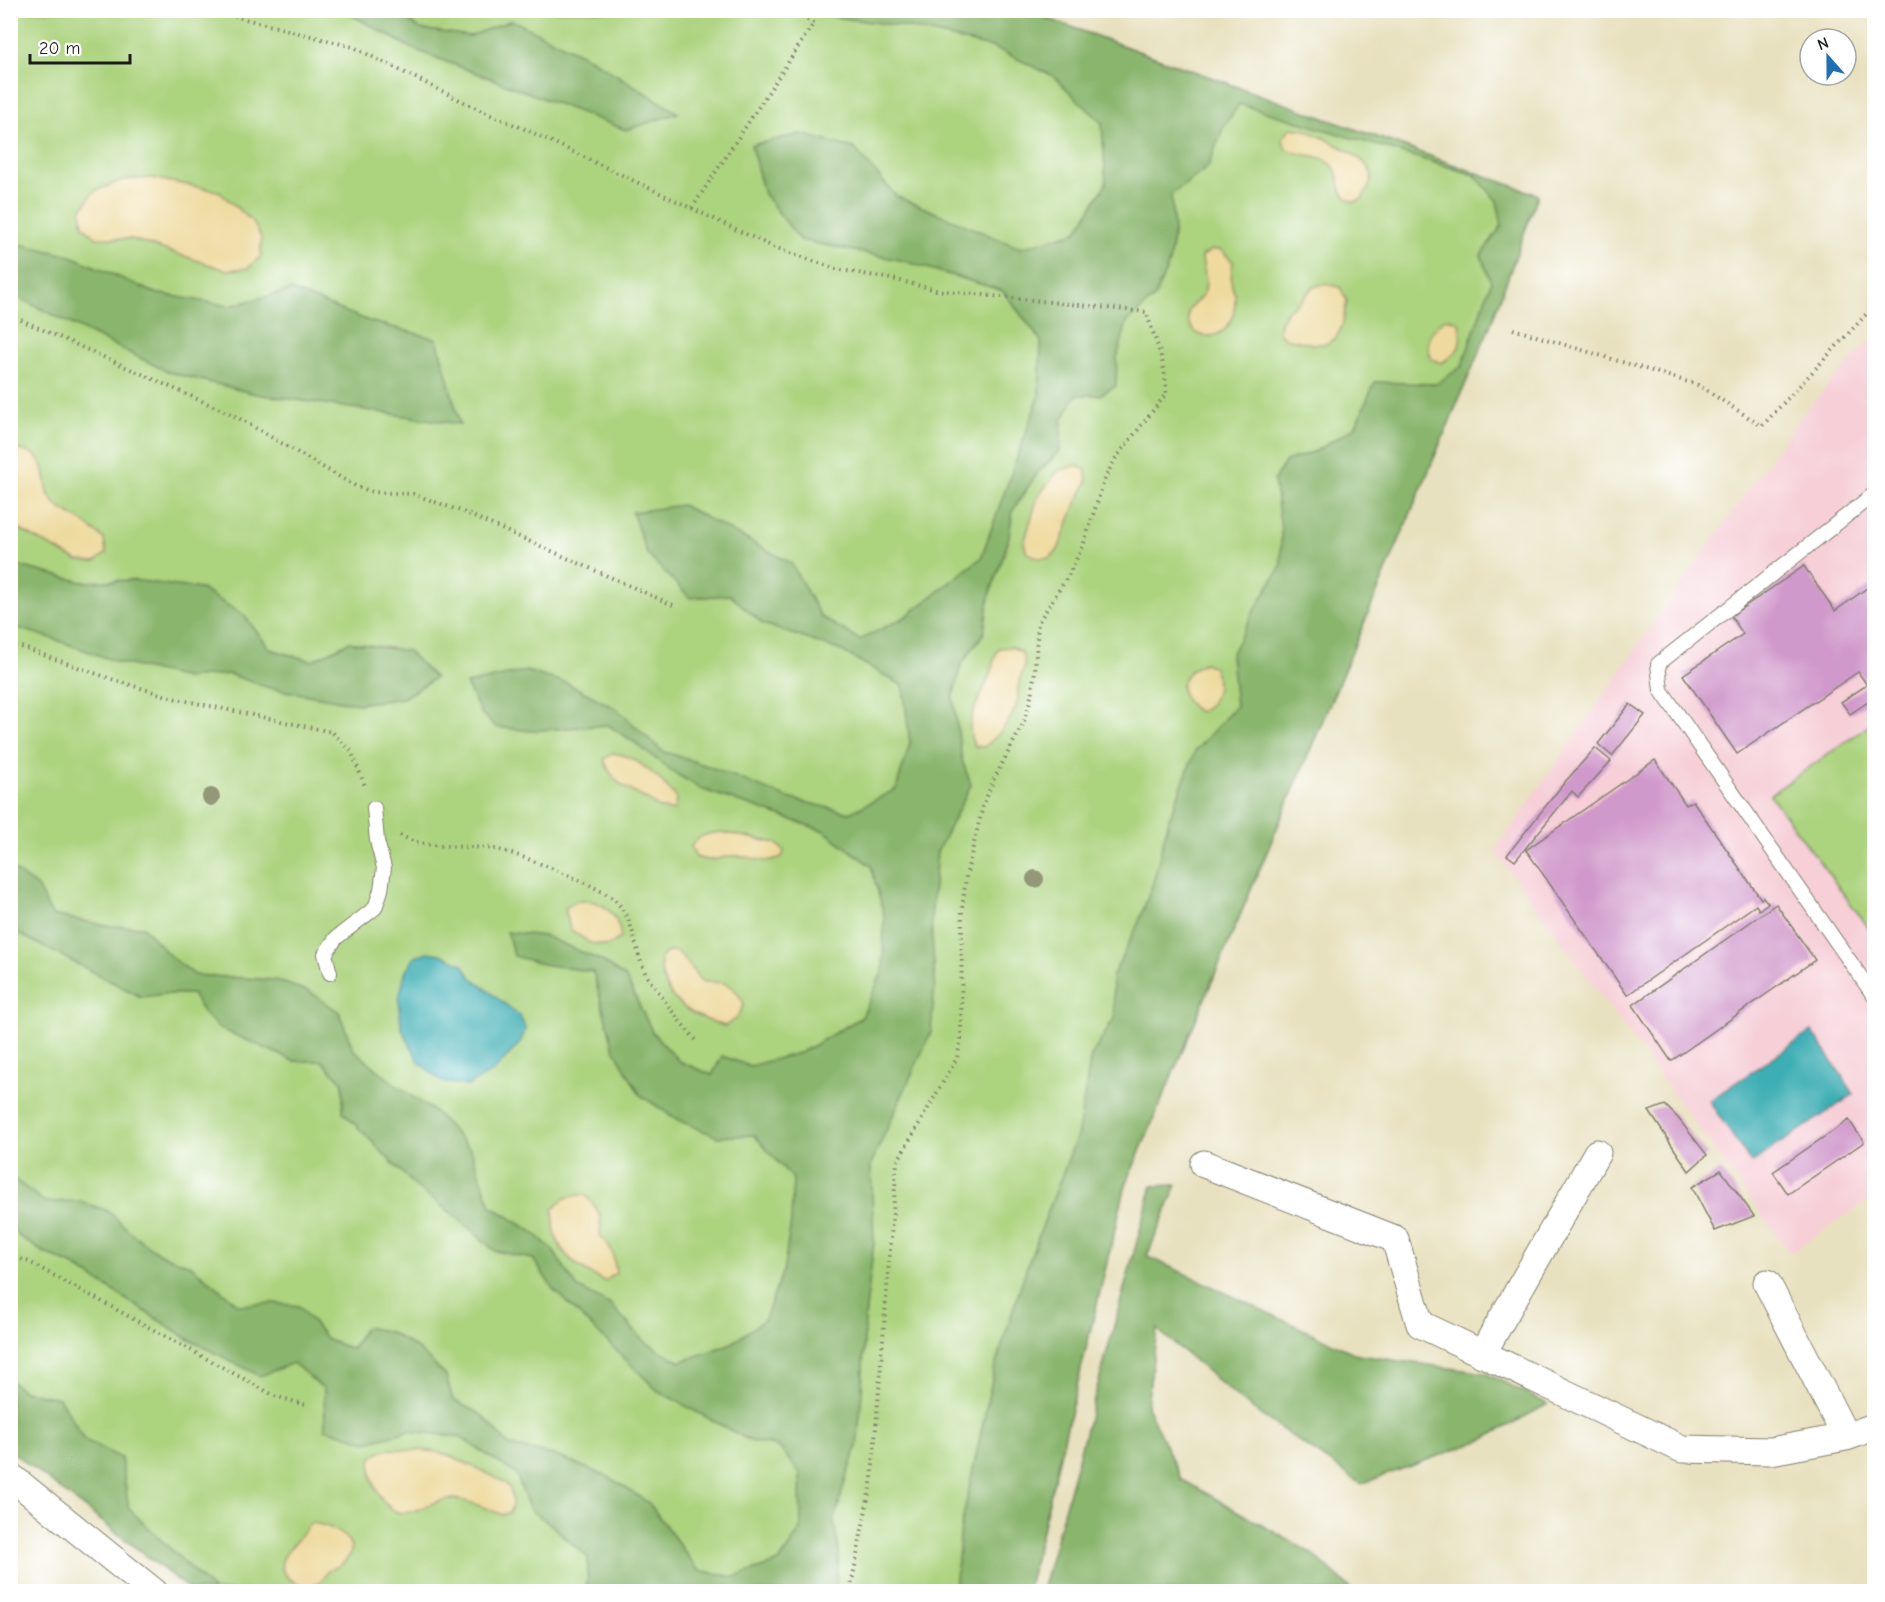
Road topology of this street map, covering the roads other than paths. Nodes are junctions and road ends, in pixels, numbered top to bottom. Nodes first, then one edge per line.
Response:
1 (1875, 494) edge
2 (374, 808) dead end
3 (330, 973) dead end
4 (1875, 996) edge
5 (1598, 1153) dead end
6 (1203, 1164) dead end
7 (1767, 1283) dead end
8 (1482, 1354) junction
9 (1875, 1427) edge
10 (1846, 1437) junction
11 (10, 1476) edge
12 (154, 1592) edge

1 - 4 lane
2 - 3 lane
5 - 8 street
6 - 8 street
7 - 10 street
8 - 10 street
9 - 10 street
11 - 12 street

